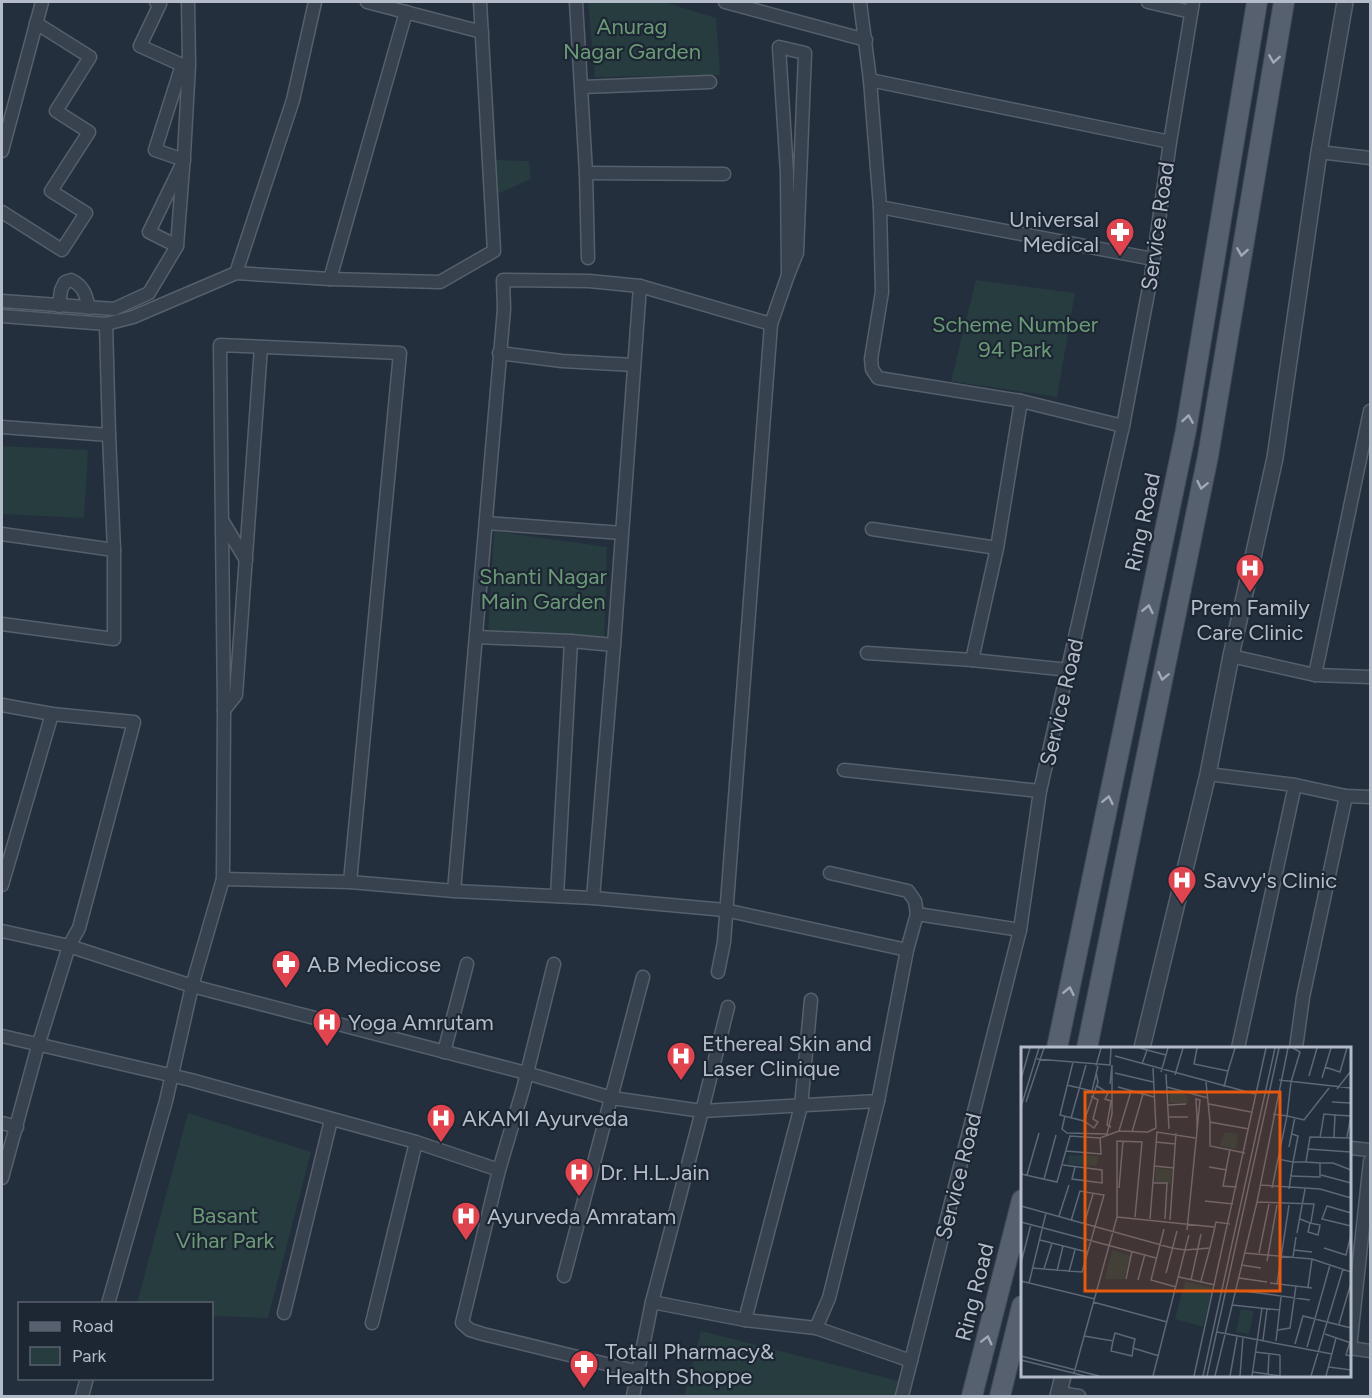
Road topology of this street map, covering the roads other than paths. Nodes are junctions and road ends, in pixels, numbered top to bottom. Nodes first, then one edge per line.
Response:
1 (42, 2) edge
2 (156, 2) edge
3 (188, 2) edge
4 (315, 2) edge
5 (367, 2) edge
6 (480, 2) edge
7 (576, 2) edge
8 (725, 2) edge
9 (860, 2) edge
10 (1148, 2) edge
11 (1257, 2) edge
12 (1284, 2) edge
13 (1345, 2) edge
14 (1192, 7) edge
15 (406, 12) junction
16 (36, 23) junction
17 (482, 32) junction
18 (866, 40) junction
19 (185, 65) junction
20 (870, 80) junction
21 (710, 82) dead end
22 (582, 87) junction
23 (1170, 142) junction
24 (2, 151) edge
25 (1319, 152) junction
26 (1371, 158) edge
27 (184, 160) junction
28 (586, 172) junction
29 (724, 174) dead end
30 (880, 207) junction
31 (2, 212) edge
32 (177, 246) junction
33 (588, 258) dead end
34 (1153, 259) junction
35 (236, 273) junction
36 (788, 275) junction
37 (330, 279) junction
38 (640, 286) junction
39 (2, 291) edge
40 (2, 301) edge
41 (130, 302) junction
42 (21, 304) junction
43 (59, 306) junction
44 (89, 308) junction
45 (2, 316) edge
46 (133, 317) junction
47 (106, 324) junction
48 (771, 324) junction
49 (261, 347) junction
50 (499, 353) junction
51 (634, 365) junction
52 (1021, 401) junction
53 (1371, 411) edge
54 (1123, 426) junction
55 (2, 427) edge
56 (109, 435) junction
57 (1365, 470) edge
58 (222, 521) junction
59 (486, 523) junction
60 (872, 529) dead end
61 (621, 533) junction
62 (2, 534) edge
63 (997, 548) junction
64 (114, 550) junction
65 (246, 560) junction
66 (2, 624) edge
67 (477, 637) junction
68 (571, 641) junction
69 (614, 645) junction
70 (867, 652) dead end
71 (1231, 656) junction
72 (972, 660) junction
73 (1069, 670) junction
74 (1316, 675) junction
75 (1371, 677) edge
76 (2, 705) edge
77 (224, 710) junction
78 (52, 714) junction
79 (844, 770) dead end
80 (1208, 774) junction
81 (1295, 785) junction
82 (1040, 790) junction
83 (1346, 796) junction
84 (1371, 797) edge
85 (830, 873) dead end
86 (223, 879) junction
87 (350, 882) junction
88 (2, 885) edge
89 (454, 891) junction
90 (557, 896) junction
91 (593, 898) junction
92 (725, 910) junction
93 (917, 914) junction
94 (1020, 930) junction
95 (2, 931) edge
96 (69, 946) junction
97 (907, 950) junction
98 (467, 964) dead end
99 (554, 964) dead end
100 (718, 972) dead end
101 (642, 977) dead end
102 (192, 986) junction
103 (811, 1000) dead end
104 (728, 1007) dead end
105 (2, 1036) edge
106 (38, 1046) junction
107 (1057, 1047) edge
108 (1087, 1047) edge
109 (1142, 1047) edge
110 (1238, 1047) edge
111 (1296, 1047) edge
112 (444, 1052) junction
113 (525, 1073) junction
114 (172, 1077) junction
115 (612, 1098) junction
116 (878, 1101) junction
117 (801, 1107) junction
118 (702, 1111) junction
119 (331, 1120) junction
120 (2, 1123) edge
121 (17, 1126) junction
122 (416, 1142) junction
123 (1351, 1148) edge
124 (1371, 1150) edge
125 (1371, 1161) edge
126 (499, 1170) junction
127 (2, 1178) edge
128 (1021, 1208) edge
129 (564, 1276) dead end
130 (109, 1302) edge
131 (652, 1302) junction
132 (284, 1313) dead end
133 (1021, 1314) edge
134 (745, 1320) junction
135 (372, 1323) dead end
136 (816, 1328) junction
137 (1351, 1339) edge
138 (1351, 1348) edge
139 (1371, 1351) edge
140 (911, 1361) junction
141 (639, 1372) junction
142 (1063, 1377) edge
143 (86, 1380) edge
144 (1058, 1395) edge
145 (82, 1396) edge
146 (633, 1396) edge
147 (902, 1396) edge
148 (972, 1396) edge
149 (1000, 1396) edge
150 (1079, 1396) edge

1 - 16 street
2 - 19 street
3 - 19 street
4 - 35 street
5 - 15 street
6 - 17 street
7 - 22 street
8 - 18 street
9 - 18 street
10 - 14 street
107 -> 11 main road, Ring Road
12 -> 108 main road
13 - 25 street
14 - 23 street, Service Road
15 - 17 street
15 - 37 street
16 - 24 street
16 - 31 street
17 - 37 street
18 - 20 street
19 - 27 street
19 - 27 street
20 - 23 street
20 - 30 street
21 - 22 street
22 - 28 street
23 - 34 street, Service Road
25 - 26 street
25 - 71 street
27 - 32 street
27 - 32 street
28 - 29 street
28 - 33 street
30 - 34 street
30 - 52 street
32 - 41 street
34 - 54 street, Service Road
35 - 37 street
35 - 46 street
36 - 36 street
36 - 48 street
38 - 48 street
38 - 50 street
38 - 51 street
39 - 42 street
40 - 42 street
41 - 44 street
41 - 46 street
42 - 43 street
43 - 44 street
43 - 44 street
45 - 47 street
46 - 47 street
47 - 56 street
48 - 92 street
49 - 58 street
49 - 65 street
49 - 87 street
50 - 51 street
50 - 59 street
51 - 61 street
52 - 54 street
52 - 63 street
53 - 57 street
54 - 73 street, Service Road
55 - 56 street
56 - 64 street
57 - 74 street
58 - 65 street
58 - 77 street
59 - 61 street
59 - 67 street
60 - 63 street
61 - 69 street
62 - 64 street
63 - 72 street
64 - 66 street
65 - 77 street
67 - 68 street
67 - 89 street
68 - 69 street
68 - 90 street
69 - 91 street
70 - 72 street
71 - 74 street
71 - 80 street
72 - 73 street
73 - 82 street, Service Road
74 - 75 street
76 - 78 street
77 - 86 street
78 - 88 street
78 - 96 street
79 - 82 street
80 - 81 street
80 - 109 street
81 - 83 street
81 - 110 street
82 - 94 street, Service Road
83 - 84 street
83 - 111 street
85 - 93 street
86 - 87 street
86 - 102 street
87 - 89 street
89 - 90 street
90 - 91 street
91 - 92 street
92 - 97 street
92 - 100 street
93 - 94 street
93 - 97 street
94 - 140 street, Service Road
95 - 96 street
96 - 102 street
96 - 106 street
97 - 116 street
98 - 112 street
99 - 113 street
101 - 115 street
102 - 112 street
102 - 114 street
103 - 117 street
104 - 118 street
105 - 106 street
106 - 114 street
106 - 121 street
112 - 113 street
113 - 115 street
113 - 126 street
114 - 119 street
114 - 130 street
115 - 118 street
115 - 129 street
116 - 117 street
116 - 136 street
117 - 118 street
117 - 134 street
118 - 131 street
119 - 122 street
119 - 132 street
120 - 121 street
121 - 127 street
122 - 126 street
122 - 135 street
123 - 124 street
125 - 137 street
126 - 141 street
148 -> 128 main road, Ring Road
131 - 134 street
131 - 141 street
133 - 149 main road
134 - 136 street
136 - 140 street
138 - 139 street
140 - 147 street, Service Road
141 - 146 street
142 - 144 street
143 - 145 street
144 - 150 street

